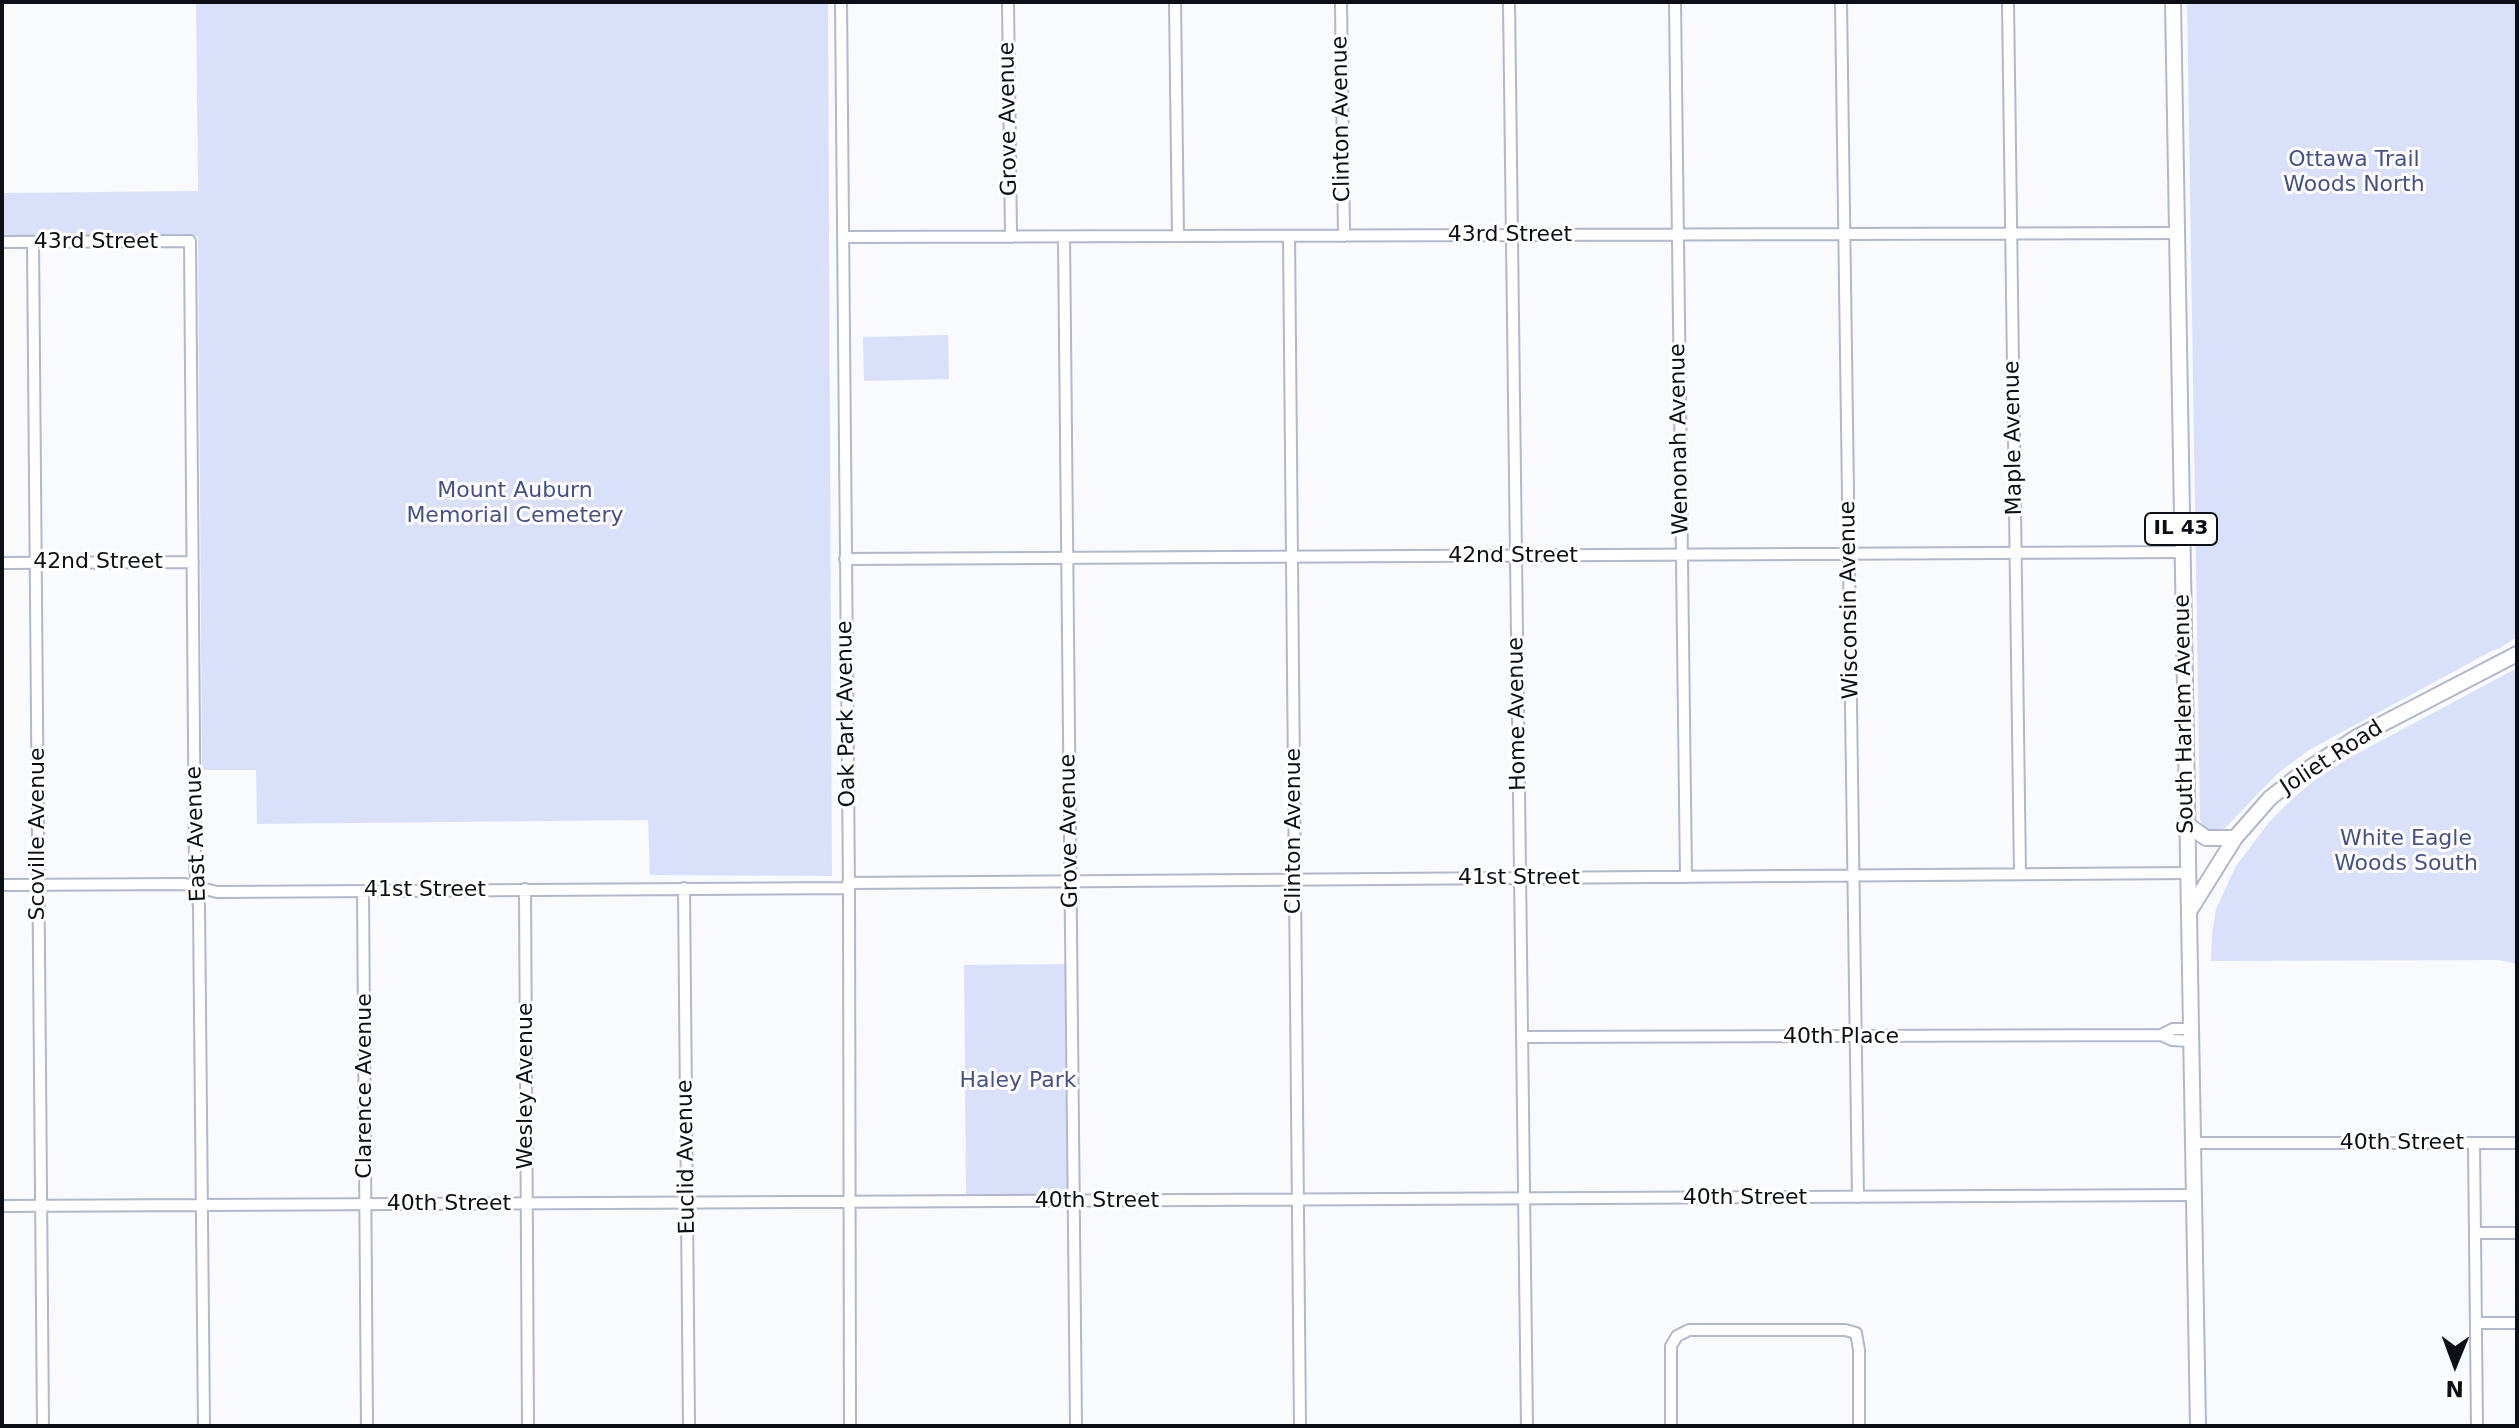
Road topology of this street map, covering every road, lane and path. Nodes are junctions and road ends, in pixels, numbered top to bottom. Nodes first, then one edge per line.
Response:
1 (841, 2) edge
2 (1008, 2) edge
3 (1175, 2) edge
4 (1341, 2) edge
5 (1509, 2) edge
6 (1675, 2) edge
7 (1841, 2) edge
8 (2008, 2) edge
9 (2173, 2) edge
10 (2011, 233) junction
11 (2176, 233) junction
12 (1678, 234) junction
13 (1844, 234) junction
14 (1512, 235) junction
15 (1178, 236) junction
16 (1289, 236) junction
17 (1344, 236) junction
18 (844, 237) junction
19 (1011, 237) junction
20 (1064, 237) junction
21 (190, 241) joint
22 (2, 242) edge
23 (33, 242) junction
24 (2182, 552) junction
25 (2015, 553) junction
26 (1849, 554) junction
27 (1682, 555) junction
28 (1516, 556) junction
29 (1292, 557) junction
30 (1067, 558) junction
31 (845, 559) junction
32 (193, 562) junction
33 (2, 563) edge
34 (36, 563) junction
35 (2517, 654) edge
36 (2188, 825) junction
37 (2235, 838) junction
38 (2189, 873) junction
39 (2020, 874) junction
40 (1854, 876) junction
41 (1686, 877) junction
42 (1520, 878) junction
43 (1294, 880) junction
44 (1071, 881) junction
45 (39, 884) junction
46 (2, 885) edge
47 (848, 885) junction
48 (197, 887) junction
49 (684, 888) junction
50 (525, 889) junction
51 (363, 891) junction
52 (2190, 910) junction
53 (2191, 1035) junction
54 (1522, 1037) junction
55 (1856, 1037) junction
56 (2192, 1143) junction
57 (2474, 1143) junction
58 (2517, 1143) edge
59 (2192, 1195) junction
60 (1858, 1197) junction
61 (1524, 1199) junction
62 (1298, 1200) junction
63 (1074, 1201) junction
64 (849, 1202) junction
65 (527, 1203) junction
66 (688, 1203) junction
67 (366, 1204) junction
68 (202, 1205) junction
69 (2, 1206) edge
70 (42, 1206) junction
71 (2475, 1233) junction
72 (2517, 1233) edge
73 (2476, 1323) junction
74 (2517, 1323) edge
75 (43, 1426) edge
76 (204, 1426) edge
77 (367, 1426) edge
78 (528, 1426) edge
79 (689, 1426) edge
80 (850, 1426) edge
81 (1076, 1426) edge
82 (1300, 1426) edge
83 (1527, 1426) edge
84 (1671, 1426) edge
85 (1859, 1426) edge
86 (2198, 1426) edge
87 (2477, 1426) edge

1 - 18 street, Oak Park Avenue
2 - 19 street, Grove Avenue
3 - 15 street
4 - 17 street, Clinton Avenue
5 - 14 street, Home Avenue
6 - 12 street, Wenonah Avenue
7 - 13 street, Wisconsin Avenue
8 - 10 street, Maple Avenue
9 - 11 main road, South Harlem Avenue / IL 43
10 - 11 street, 43rd Street
10 - 13 street, 43rd Street
10 - 25 street, Maple Avenue
11 - 24 main road, South Harlem Avenue / IL 43
12 - 13 street, 43rd Street
12 - 14 street, 43rd Street
12 - 27 street, Wenonah Avenue
13 - 26 street, Wisconsin Avenue
14 - 17 street, 43rd Street
14 - 28 street, Home Avenue
15 - 16 street, 43rd Street
15 - 20 street, 43rd Street
16 - 17 street, 43rd Street
16 - 29 street, Clinton Avenue
18 - 19 street, 43rd Street
18 - 31 street, Oak Park Avenue
19 - 20 street, 43rd Street
20 - 30 street, Grove Avenue
21 - 23 street, 43rd Street
21 - 32 street, East Avenue
22 - 23 street, 43rd Street
23 - 34 street, Scoville Avenue
24 - 25 street, 42nd Street
24 - 36 main road, South Harlem Avenue / IL 43
25 - 26 street, 42nd Street
25 - 39 street, Maple Avenue
26 - 27 street, 42nd Street
26 - 40 street, Wisconsin Avenue
27 - 28 street, 42nd Street
27 - 41 street, Wenonah Avenue
28 - 29 street, 42nd Street
28 - 42 street, Home Avenue
29 - 30 street, 42nd Street
29 - 43 street, Clinton Avenue
30 - 31 street, 42nd Street
30 - 44 street, Grove Avenue
31 - 47 street, Oak Park Avenue
32 - 34 street, 42nd Street
32 - 48 street, East Avenue
33 - 34 street, 42nd Street
34 - 45 street, Scoville Avenue
35 - 37 main road, Joliet Road
36 - 37 main road
36 - 38 main road, South Harlem Avenue / IL 43
37 - 52 main road, Joliet Road
38 - 39 street, 41st Street
38 - 52 main road, South Harlem Avenue / IL 43
39 - 40 street, 41st Street
40 - 41 street, 41st Street
40 - 55 street, Wisconsin Avenue
41 - 42 street, 41st Street
42 - 43 street, 41st Street
42 - 54 street, Home Avenue
43 - 44 street, 41st Street
43 - 62 street, Clinton Avenue
44 - 47 street, 41st Street
44 - 63 street, Grove Avenue
45 - 46 street, 41st Street
45 - 48 street, 41st Street
45 - 70 street, Scoville Avenue
47 - 49 street, 41st Street
47 - 64 street, Oak Park Avenue
48 - 51 street, 41st Street
48 - 68 street, East Avenue
49 - 50 street, 41st Street
49 - 66 street, Euclid Avenue
50 - 51 street, 41st Street
50 - 65 street, Wesley Avenue
51 - 67 street, Clarence Avenue
52 - 53 main road, South Harlem Avenue / IL 43
53 - 55 street, 40th Place
53 - 56 main road, South Harlem Avenue / IL 43
54 - 55 street, 40th Place
54 - 61 street, Home Avenue
55 - 60 street, Wisconsin Avenue
56 - 57 street, 40th Street
56 - 59 main road, South Harlem Avenue / IL 43
57 - 58 street, 40th Street
57 - 71 street
59 - 60 street, 40th Street
59 - 86 main road, South Harlem Avenue / IL 43
60 - 61 street, 40th Street
61 - 62 street, 40th Street
61 - 83 street, Home Avenue
62 - 63 street, 40th Street
62 - 82 street, Clinton Avenue
63 - 64 street, 40th Street
63 - 81 street, Grove Avenue
64 - 66 street, 40th Street
64 - 80 street, Oak Park Avenue
65 - 66 street, 40th Street
65 - 67 street, 40th Street
65 - 78 street, Wesley Avenue
66 - 79 street, Euclid Avenue
67 - 68 street, 40th Street
67 - 77 street, Clarence Avenue
68 - 70 street, 40th Street
68 - 76 street, East Avenue
69 - 70 street, 40th Street
70 - 75 street, Scoville Avenue
71 - 72 street
71 - 73 street
73 - 74 street
73 - 87 street
84 - 85 street

